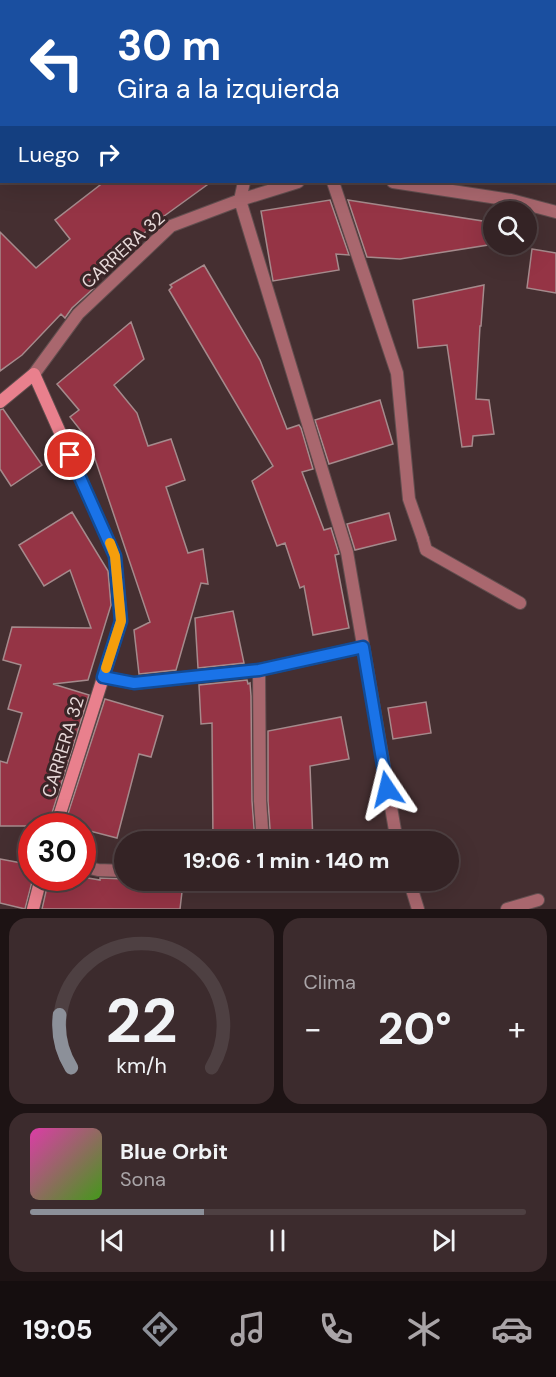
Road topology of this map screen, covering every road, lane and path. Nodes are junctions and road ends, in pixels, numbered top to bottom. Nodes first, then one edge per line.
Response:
1 (244, 183) edge
2 (295, 183) edge
3 (333, 183) edge
4 (400, 183) edge
5 (240, 200) junction
6 (556, 212) edge
7 (34, 374) junction
8 (0, 402) edge
9 (520, 603) dead end
10 (363, 647) junction
11 (259, 670) junction
12 (103, 677) junction
13 (60, 813) edge
14 (262, 831) edge
15 (395, 831) edge
16 (96, 870) edge
17 (114, 871) edge
18 (38, 891) edge
19 (413, 891) edge
20 (538, 900) dead end
21 (33, 909) edge
22 (418, 909) edge
23 (507, 909) edge

1 - 5 street
2 - 5 street, CARRERA 32
3 - 9 street
4 - 6 street
5 - 7 street, CARRERA 32
5 - 10 street
7 - 8 main road, CARRERA 32
7 - 12 main road, CARRERA 32
10 - 11 street
10 - 15 street
11 - 12 street
11 - 14 street
12 - 13 main road, CARRERA 32
16 - 17 street
18 - 21 main road
19 - 22 street
20 - 23 street

